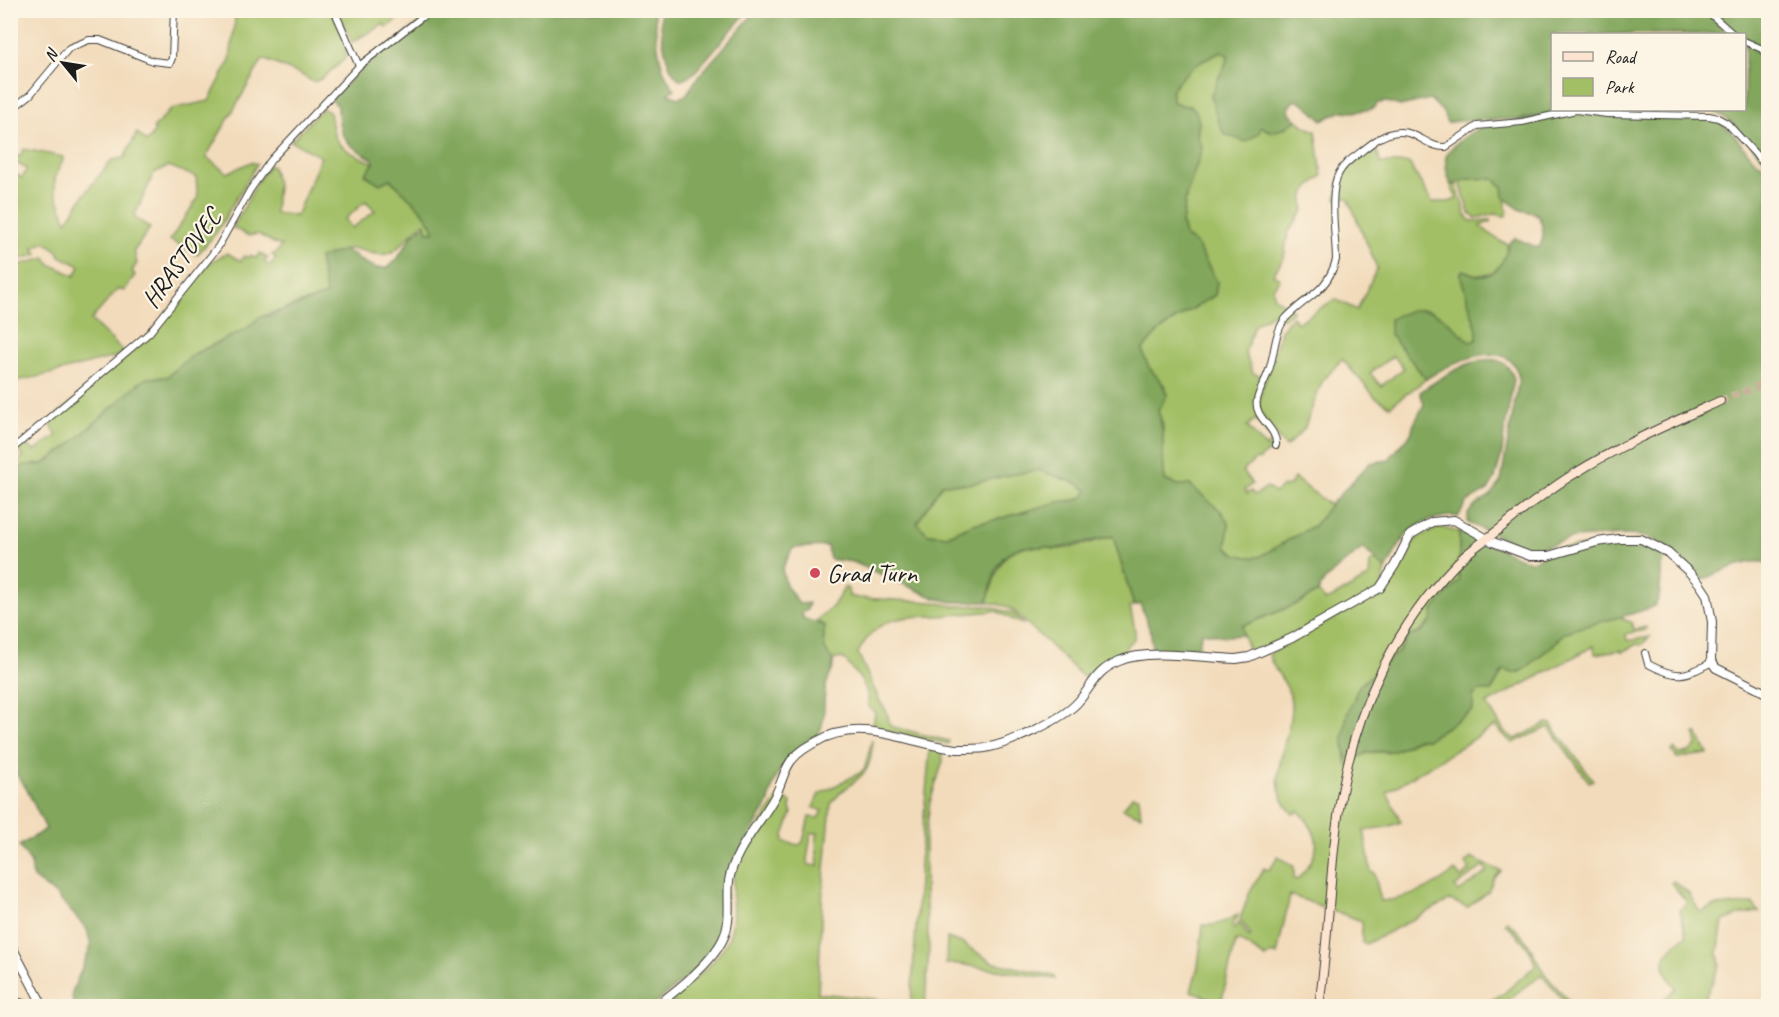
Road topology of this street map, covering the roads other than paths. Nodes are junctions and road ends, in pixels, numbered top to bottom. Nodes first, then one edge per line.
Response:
1 (174, 10) edge
2 (334, 10) edge
3 (431, 10) edge
4 (1706, 10) edge
5 (1732, 33) edge
6 (1746, 42) edge
7 (1768, 56) edge
8 (358, 66) junction
9 (1572, 111) edge
10 (1584, 111) edge
11 (10, 114) edge
12 (1768, 168) edge
13 (1720, 400) tunnel mouth
14 (1276, 445) dead end
15 (10, 451) edge
16 (1488, 539) junction
17 (1645, 653) dead end
18 (1712, 662) junction
19 (1768, 694) edge
20 (10, 943) edge
21 (10, 1000) edge
22 (30, 1006) edge
23 (42, 1006) edge
24 (656, 1006) edge
25 (1319, 1006) edge

1 - 11 street
2 - 8 street
3 - 8 street, HRASTOVEC
4 - 5 street
6 - 7 street
8 - 15 street, HRASTOVEC
9 - 14 street
10 - 12 street
13 - 16 main road
16 - 18 street
16 - 24 street
16 - 25 main road
17 - 18 street
18 - 19 street
20 - 23 street
21 - 22 main road

